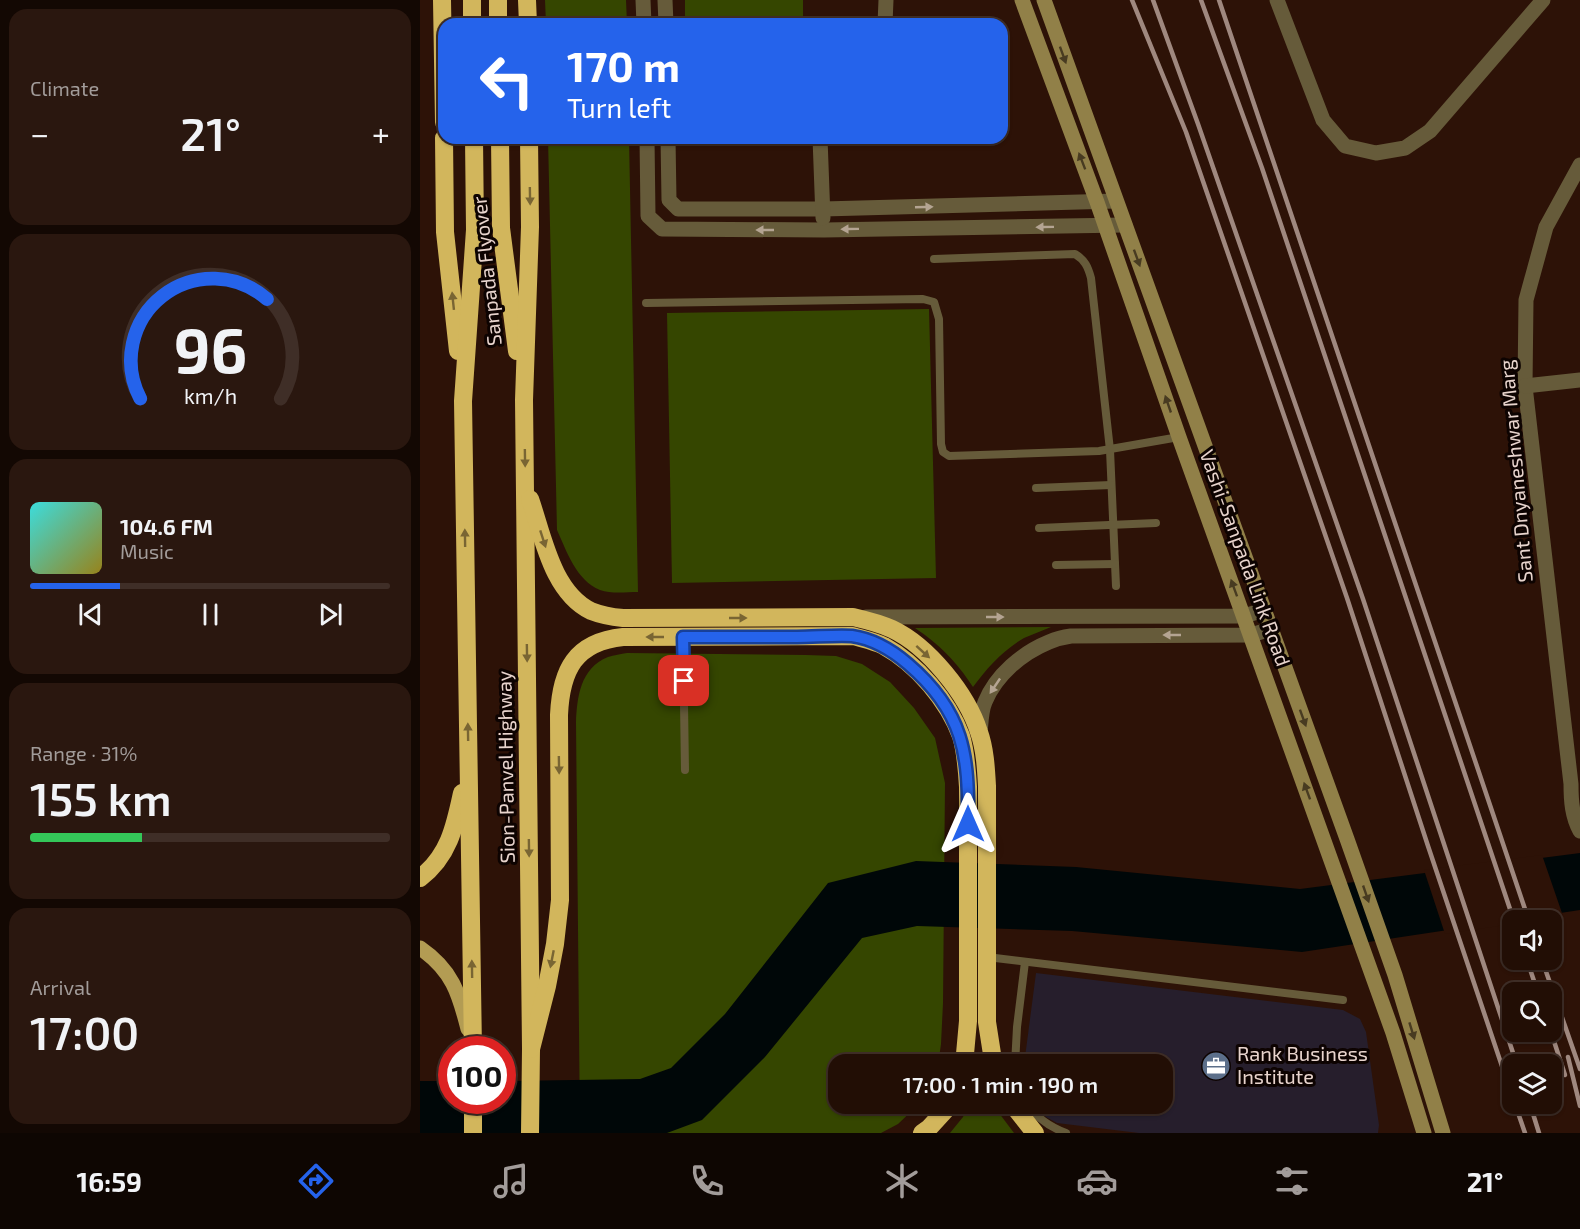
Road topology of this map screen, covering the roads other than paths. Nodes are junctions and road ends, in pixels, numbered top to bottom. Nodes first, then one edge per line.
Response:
1 (442, 0) edge
2 (472, 0) edge
3 (498, 0) edge
4 (527, 0) edge
5 (643, 0) edge
6 (665, 0) edge
7 (885, 0) edge
8 (1022, 0) edge
9 (1044, 0) edge
10 (1277, 0) edge
11 (1543, 0) edge
12 (442, 18) edge
13 (472, 18) edge
14 (498, 18) edge
15 (528, 18) edge
16 (644, 18) edge
17 (666, 18) edge
18 (885, 18) edge
19 (444, 144) edge
20 (474, 144) edge
21 (500, 144) edge
22 (529, 144) edge
23 (647, 144) edge
24 (668, 144) edge
25 (820, 144) edge
26 (1580, 165) edge
27 (1116, 201) junction
28 (1097, 202) junction
29 (823, 209) junction
30 (1125, 225) junction
31 (1105, 226) junction
32 (824, 230) junction
33 (934, 259) dead end
34 (646, 303) dead end
35 (1580, 380) edge
36 (1525, 386) junction
37 (524, 400) junction
38 (463, 401) junction
39 (1179, 437) junction
40 (1110, 450) junction
41 (525, 483) junction
42 (1111, 485) junction
43 (1036, 488) dead end
44 (1156, 523) dead end
45 (1113, 526) junction
46 (1039, 528) dead end
47 (1115, 564) junction
48 (1056, 565) dead end
49 (1116, 586) dead end
50 (1264, 610) junction
51 (1244, 616) junction
52 (853, 617) junction
53 (1271, 629) junction
54 (1251, 634) junction
55 (853, 636) junction
56 (683, 637) junction
57 (1294, 692) junction
58 (1274, 700) junction
59 (980, 734) junction
60 (469, 766) junction
61 (685, 770) dead end
62 (1575, 783) edge
63 (987, 786) junction
64 (969, 787) junction
65 (1578, 828) edge
66 (420, 878) edge
67 (420, 948) edge
68 (987, 948) junction
69 (1025, 962) junction
70 (1343, 1000) dead end
71 (470, 1036) edge
72 (473, 1036) edge
73 (531, 1049) junction
74 (965, 1054) edge
75 (992, 1054) edge
76 (1016, 1054) edge
77 (473, 1114) edge
78 (942, 1114) edge
79 (1020, 1114) edge
80 (1035, 1114) edge
81 (473, 1133) edge
82 (531, 1133) edge
83 (922, 1133) edge
84 (1035, 1133) edge
85 (1066, 1133) edge
86 (1424, 1133) edge
87 (1443, 1133) edge

1 - 12 highway
2 - 13 highway
3 - 14 highway
4 - 15 highway
5 - 16 street
6 - 17 street
7 - 18 street
28 -> 8 main road, Vashi-Sanpada Link Road
9 -> 27 main road, Vashi-Sanpada Link Road
10 - 11 street
38 -> 19 highway
20 - 38 highway, Sanpada Flyover
21 - 37 highway, Sanpada Flyover
22 -> 37 highway
32 -> 23 street
24 - 29 street
25 - 29 street
26 - 36 street, Sant Dnyaneshwar Marg
27 - 28 street
27 - 30 main road, Vashi-Sanpada Link Road
29 -> 28 street
28 - 31 main road, Vashi-Sanpada Link Road
29 - 32 street
30 - 31 street
30 -> 50 main road, Vashi-Sanpada Link Road
31 -> 32 street
39 -> 31 main road, Vashi-Sanpada Link Road
33 - 40 lane
34 - 40 lane
35 - 36 street
36 - 62 street, Sant Dnyaneshwar Marg
37 -> 41 highway, Sion-Panvel Highway
60 -> 38 highway, Sion-Panvel Highway
39 - 40 lane
51 -> 39 main road, Vashi-Sanpada Link Road
40 - 42 lane
41 -> 52 highway
41 -> 73 highway, Sion-Panvel Highway
42 - 43 lane
42 - 45 lane
44 - 45 lane
45 - 46 lane
45 - 47 lane
47 - 48 lane
47 - 49 lane
50 - 51 street
50 - 53 main road, Vashi-Sanpada Link Road
52 -> 51 street
51 - 54 main road, Vashi-Sanpada Link Road
52 - 55 street
52 -> 59 highway
53 - 54 street
53 - 57 main road, Vashi-Sanpada Link Road
54 - 58 main road, Vashi-Sanpada Link Road
54 -> 59 street
55 - 56 highway
55 - 64 highway
56 - 61 lane
56 -> 73 highway
57 - 58 main road
57 -> 87 main road, Vashi-Sanpada Link Road
86 -> 58 main road, Vashi-Sanpada Link Road
59 - 63 highway
60 - 66 highway
72 -> 60 highway, Sion-Panvel Highway
62 - 65 street, Sant Dnyaneshwar Marg
63 - 64 highway
63 - 68 highway
64 - 74 highway
67 - 71 main road
68 - 69 lane
68 - 75 highway
69 - 70 lane
69 - 76 lane
73 - 82 highway, Sion-Panvel Highway
77 - 81 highway
78 - 83 highway
79 - 84 highway
80 - 85 lane

